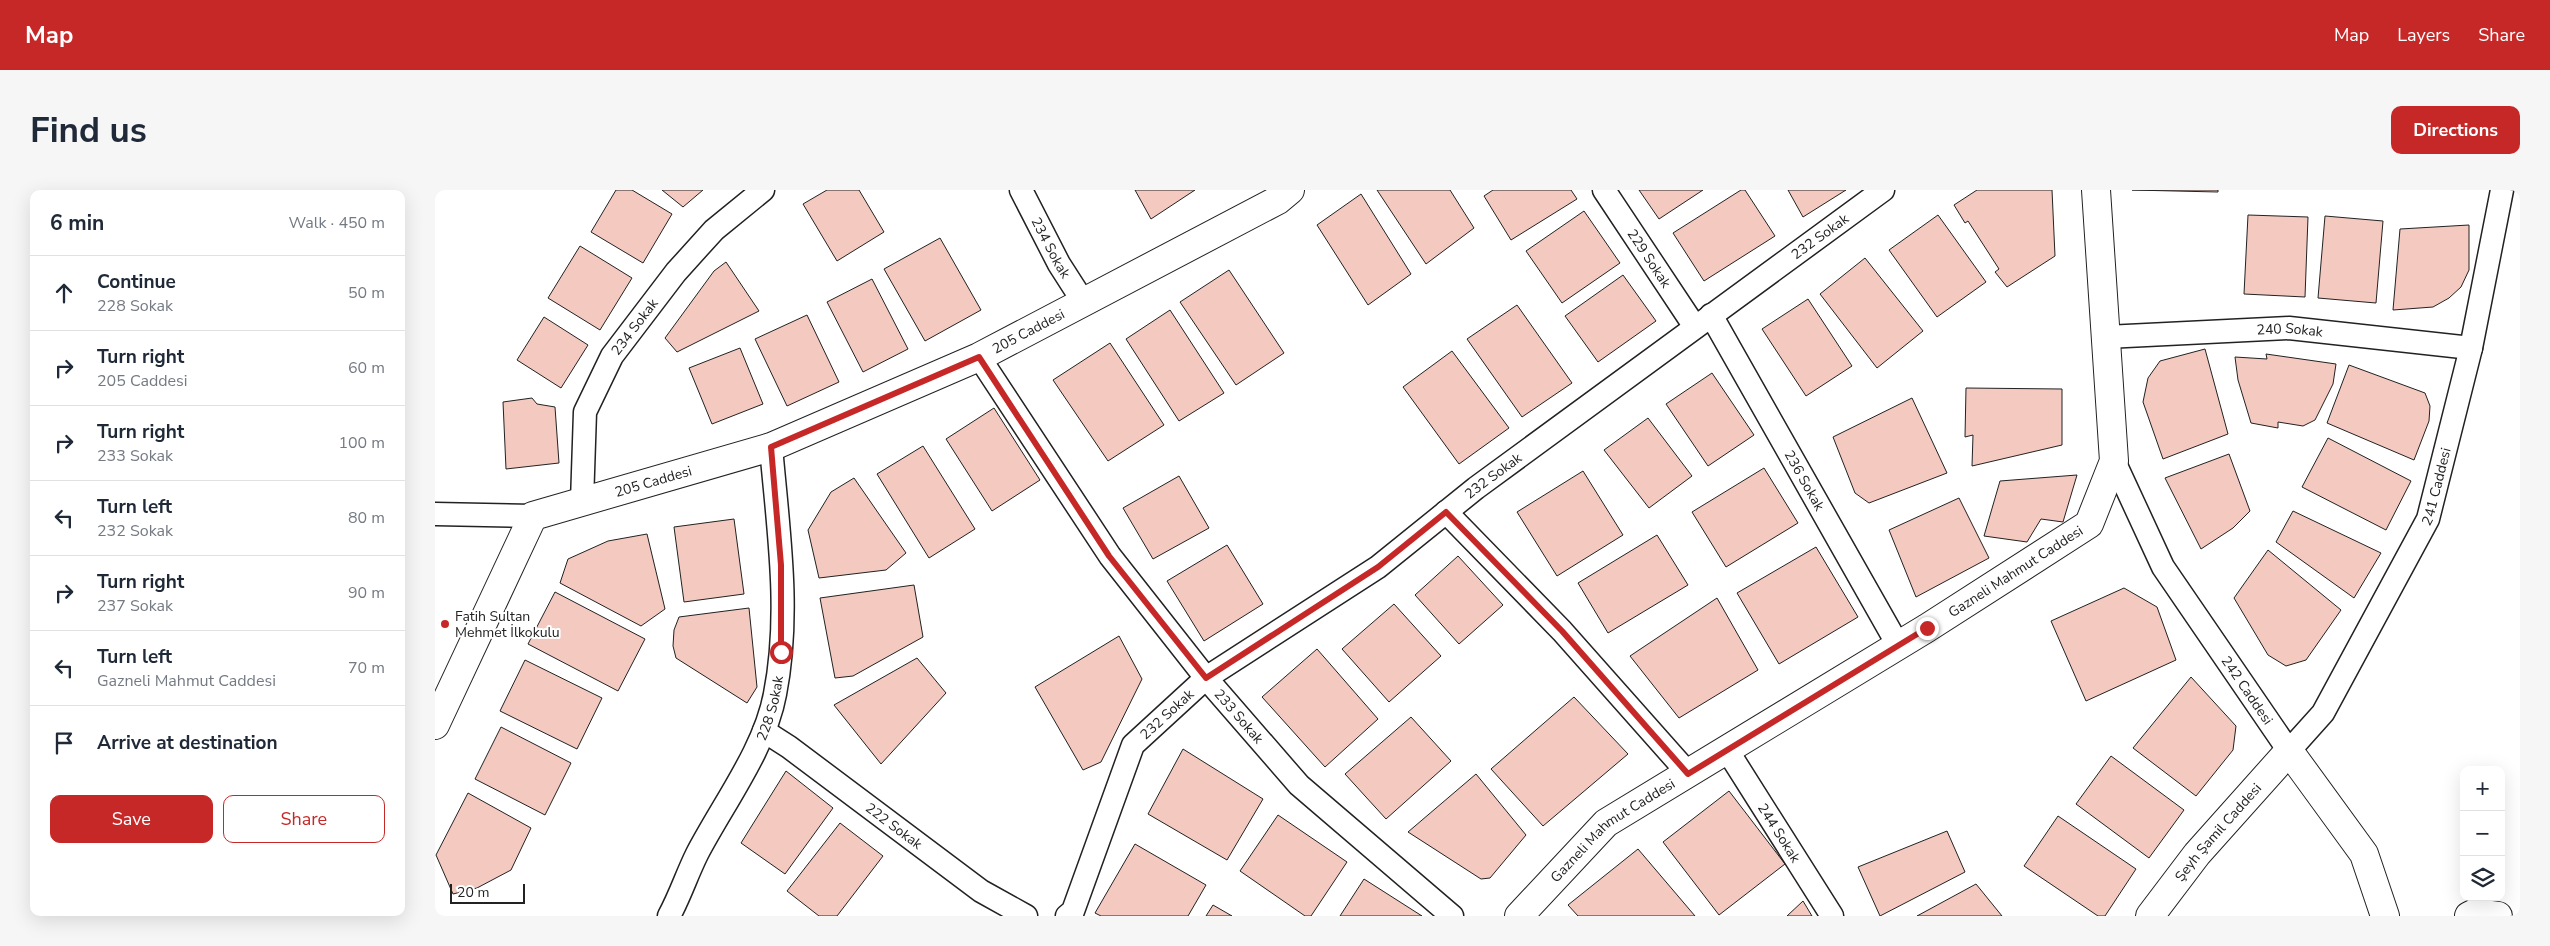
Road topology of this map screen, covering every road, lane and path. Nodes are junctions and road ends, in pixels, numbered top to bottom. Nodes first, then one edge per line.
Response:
1 (763, 190) edge
2 (1021, 190) edge
3 (1290, 190) edge
4 (1604, 190) edge
5 (1883, 190) edge
6 (2096, 190) edge
7 (2502, 190) edge
8 (1084, 303) junction
9 (1703, 321) junction
10 (2106, 337) junction
11 (2471, 348) junction
12 (979, 357) junction
13 (771, 447) junction
14 (2114, 461) junction
15 (582, 502) junction
16 (1446, 512) junction
17 (435, 514) edge
18 (533, 516) junction
19 (1898, 645) junction
20 (1206, 678) junction
21 (435, 725) edge
22 (764, 732) junction
23 (1727, 750) junction
24 (2289, 751) junction
25 (1688, 774) junction
26 (669, 916) edge
27 (1027, 916) edge
28 (1067, 916) edge
29 (1452, 916) edge
30 (1519, 916) edge
31 (1832, 916) edge
32 (2150, 916) edge
33 (2385, 916) edge
34 (2469, 916) edge
35 (2498, 916) edge

1 - 15 street, 234 Sokak
2 - 8 street, 234 Sokak
3 - 8 main road, 205 Caddesi
4 - 9 street, 229 Sokak
5 - 9 street, 232 Sokak
6 - 10 main road, Gazneli Mahmut Caddesi
7 - 11 street, 241 Caddesi
8 - 12 main road, 205 Caddesi
9 - 16 street, 232 Sokak
9 - 19 street, 236 Sokak
10 - 11 street, 240 Sokak
10 - 14 main road, Gazneli Mahmut Caddesi
11 - 24 street, 241 Caddesi
12 - 13 main road, 205 Caddesi
12 - 20 street, 233 Sokak
13 - 15 main road, 205 Caddesi
13 - 22 street, 228 Sokak
14 - 19 main road, Gazneli Mahmut Caddesi
14 - 24 street, 242 Caddesi
15 - 18 main road, 205 Caddesi
16 - 20 street, 232 Sokak
16 - 25 street
17 - 18 street, 205 Caddesi
18 - 21 main road
19 - 23 main road, Gazneli Mahmut Caddesi
20 - 28 street, 232 Sokak
20 - 29 street, 233 Sokak
22 - 26 street, 228 Sokak
22 - 27 street, 222 Sokak
23 - 25 main road, Gazneli Mahmut Caddesi
23 - 31 street, 244 Sokak
24 - 32 main road, Şeyh Şamil Caddesi
24 - 33 main road, 242 Caddesi
25 - 30 main road, Gazneli Mahmut Caddesi
34 - 35 main road

